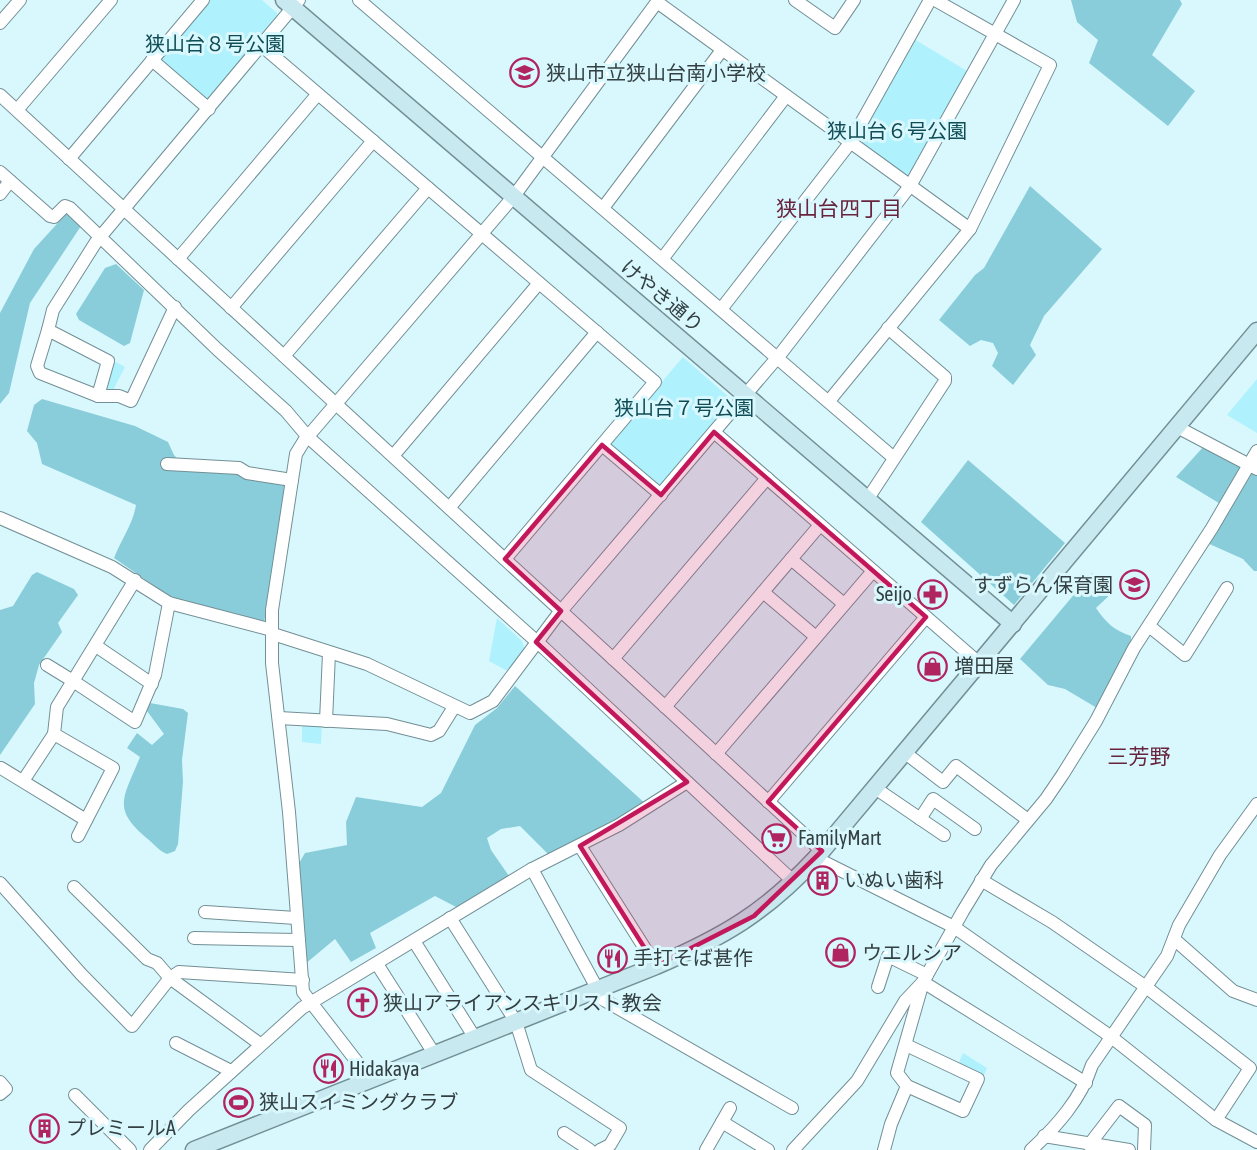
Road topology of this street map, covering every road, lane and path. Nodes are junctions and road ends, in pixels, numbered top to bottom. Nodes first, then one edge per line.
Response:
1 (20, 0) edge
2 (111, 0) edge
3 (203, 0) edge
4 (359, 0) edge
5 (795, 0) edge
6 (854, 0) edge
7 (930, 0) edge
8 (934, 0) edge
9 (1014, 0) edge
10 (292, 3) edge
11 (0, 23) edge
12 (995, 35) junction
13 (262, 46) junction
14 (722, 50) junction
15 (152, 60) junction
16 (0, 95) edge
17 (317, 95) junction
18 (786, 96) junction
19 (209, 109) junction
20 (17, 111) junction
21 (373, 141) junction
22 (850, 143) junction
23 (544, 156) junction
24 (69, 159) junction
25 (0, 172) edge
26 (10, 181) junction
27 (910, 186) junction
28 (428, 188) junction
29 (0, 194) edge
30 (514, 196) junction
31 (123, 208) junction
32 (603, 208) junction
33 (970, 229) junction
34 (482, 234) junction
35 (100, 237) junction
36 (663, 258) junction
37 (178, 259) junction
38 (539, 283) junction
39 (175, 307) junction
40 (231, 308) junction
41 (722, 308) junction
42 (888, 328) junction
43 (48, 330) junction
44 (1257, 331) edge
45 (597, 332) junction
46 (284, 356) junction
47 (778, 356) junction
48 (745, 394) junction
49 (98, 396) junction
50 (829, 401) junction
51 (336, 404) junction
52 (1177, 427) junction
53 (714, 432) junction
54 (308, 437) junction
55 (602, 445) junction
56 (1257, 451) edge
57 (393, 456) junction
58 (894, 458) junction
59 (167, 464) dead end
60 (1253, 468) edge
61 (767, 478) junction
62 (292, 480) junction
63 (661, 495) junction
64 (867, 500) junction
65 (449, 507) junction
66 (0, 518) edge
67 (820, 525) junction
68 (505, 559) junction
69 (791, 559) junction
70 (873, 570) junction
71 (135, 580) junction
72 (1227, 588) dead end
73 (763, 592) junction
74 (169, 603) junction
75 (844, 604) junction
76 (561, 611) junction
77 (926, 617) junction
78 (1013, 624) junction
79 (1149, 626) junction
80 (272, 632) junction
81 (816, 637) junction
82 (536, 642) junction
83 (96, 646) junction
84 (329, 653) junction
85 (613, 659) junction
86 (979, 663) junction
87 (47, 665) dead end
88 (73, 681) junction
89 (152, 684) junction
90 (665, 706) junction
91 (454, 707) junction
92 (279, 718) junction
93 (326, 721) junction
94 (54, 734) junction
95 (904, 752) junction
96 (716, 754) junction
97 (2, 768) edge
98 (22, 781) junction
99 (687, 782) junction
100 (875, 788) junction
101 (768, 802) junction
102 (1257, 804) edge
103 (920, 819) junction
104 (86, 820) junction
105 (1028, 820) junction
106 (975, 829) dead end
107 (944, 835) dead end
108 (78, 836) dead end
109 (580, 846) junction
110 (819, 855) junction
111 (532, 868) junction
112 (981, 880) junction
113 (794, 882) junction
114 (0, 884) edge
115 (74, 887) dead end
116 (205, 912) dead end
117 (296, 918) junction
118 (450, 918) junction
119 (954, 927) junction
120 (194, 938) dead end
121 (1174, 939) junction
122 (299, 940) junction
123 (414, 940) junction
124 (376, 964) junction
125 (656, 966) junction
126 (170, 978) junction
127 (926, 978) junction
128 (303, 980) junction
129 (878, 987) dead end
130 (1146, 987) junction
131 (594, 991) junction
132 (1257, 1000) edge
133 (312, 1002) junction
134 (516, 1022) junction
135 (1110, 1036) junction
136 (475, 1038) junction
137 (177, 1043) dead end
138 (260, 1044) junction
139 (906, 1045) junction
140 (435, 1055) junction
141 (231, 1071) junction
142 (371, 1080) junction
143 (0, 1082) edge
144 (1086, 1083) junction
145 (907, 1086) junction
146 (0, 1094) edge
147 (75, 1095) dead end
148 (730, 1108) dead end
149 (792, 1108) dead end
150 (1216, 1120) junction
151 (722, 1122) junction
152 (564, 1133) dead end
153 (1044, 1136) junction
154 (1257, 1142) edge
155 (1089, 1145) junction
156 (609, 1148) edge
157 (130, 1150) edge
158 (150, 1150) edge
159 (194, 1150) edge
160 (590, 1150) edge
161 (706, 1150) edge
162 (768, 1150) edge
163 (793, 1150) edge
164 (884, 1150) edge
165 (1031, 1150) edge
166 (1129, 1150) edge
167 (1144, 1150) edge

1 - 11 street
2 - 20 street
3 - 15 street
4 - 23 street
5 - 6 street
7 - 22 street
8 - 12 street
9 - 12 street
10 - 13 street
10 - 30 street, けやき通り
12 - 27 street
12 - 33 street
13 - 17 street
13 - 19 street
14 - 18 street
14 - 23 street
14 - 32 street
15 - 19 street
15 - 24 street
16 - 20 street
17 - 21 street
17 - 37 street
18 - 22 street
18 - 36 street
19 - 31 street
20 - 24 street
21 - 28 street
21 - 40 street
22 - 27 street
22 - 41 street
23 - 30 street
23 - 32 street
24 - 31 street
25 - 26 street
26 - 29 street
26 - 35 street
27 - 33 street
27 - 47 street
28 - 34 street
28 - 46 street
30 - 34 street
30 - 48 street, けやき通り
31 - 35 street
31 - 37 street
32 - 36 street
33 - 42 street
34 - 38 street
34 - 51 street
35 - 39 street
35 - 43 street
36 - 41 street
37 - 40 street
38 - 45 street
38 - 57 street
39 - 49 street
39 - 54 street
40 - 46 street
41 - 47 street
42 - 50 street
42 - 58 street
43 - 49 street
43 - 49 street
44 - 52 street
45 - 55 street
45 - 65 street
46 - 51 street
47 - 48 street
47 - 50 street
48 - 53 street
48 - 64 street, けやき通り
50 - 58 street
51 - 54 street
51 - 57 street
52 - 60 street
52 - 78 street
53 - 61 street
53 - 63 street
54 - 62 street
54 - 82 street
55 - 63 street
55 - 68 street
56 - 60 street
57 - 65 street
58 - 64 street
59 - 62 street
60 - 79 street
61 - 67 street
61 - 85 street
62 - 80 street
63 - 76 street
64 - 78 street, けやき通り
65 - 68 street
66 - 71 street
67 - 69 street
67 - 70 street
68 - 76 street
69 - 73 street
69 - 75 street
70 - 75 street
70 - 77 street
71 - 74 street
71 - 83 street
72 - 79 street
73 - 81 street
73 - 90 street
74 - 80 street
74 - 89 street
75 - 81 street
76 - 82 street
76 - 85 street
77 - 86 street
77 - 101 street
78 - 86 street
79 - 105 street
80 - 84 street
80 - 92 street
81 - 96 street
82 - 91 street
82 - 99 street
83 - 88 street
83 - 89 street
84 - 91 street
84 - 93 street
85 - 90 street
86 - 95 street
87 - 88 street
88 - 89 street
88 - 94 street
90 - 96 street
91 - 93 street
92 - 93 street
92 - 117 street
94 - 98 street
94 - 104 street
95 - 100 street
95 - 105 street
96 - 101 street
97 - 98 street
98 - 104 street
99 - 109 street
99 - 113 street
100 - 103 street
100 - 110 street
101 - 110 street
102 - 121 street
103 - 106 street
103 - 107 street
104 - 108 street
105 - 112 street
109 - 111 street
109 - 125 street
110 - 113 street
110 - 119 street
111 - 118 street
111 - 131 street
112 - 119 street
112 - 130 street
113 - 125 street
114 - 126 street
115 - 126 street
116 - 117 street
117 - 122 street
118 - 123 street
118 - 134 street
119 - 127 street
119 - 135 street
120 - 122 street
121 - 130 street
121 - 132 street
122 - 128 street
123 - 124 street
123 - 136 street
124 - 133 street
124 - 140 street
125 - 131 street
126 - 128 street
126 - 138 street
127 - 129 street
127 - 139 street
127 - 144 street
127 - 163 street
128 - 133 street
130 - 135 street
130 - 150 street
131 - 134 street
131 - 149 street
133 - 138 street
133 - 142 street
134 - 136 street
134 - 156 street
135 - 144 street
135 - 150 street
136 - 140 street
137 - 141 street
138 - 141 street
139 - 145 street
139 - 145 street
140 - 142 street
141 - 158 street
142 - 159 street
143 - 146 street
144 - 153 street
145 - 164 street
147 - 157 street
148 - 151 street
150 - 154 street
151 - 161 street
151 - 162 street
152 - 160 street
153 - 155 street
153 - 165 street
155 - 166 street
155 - 167 street

